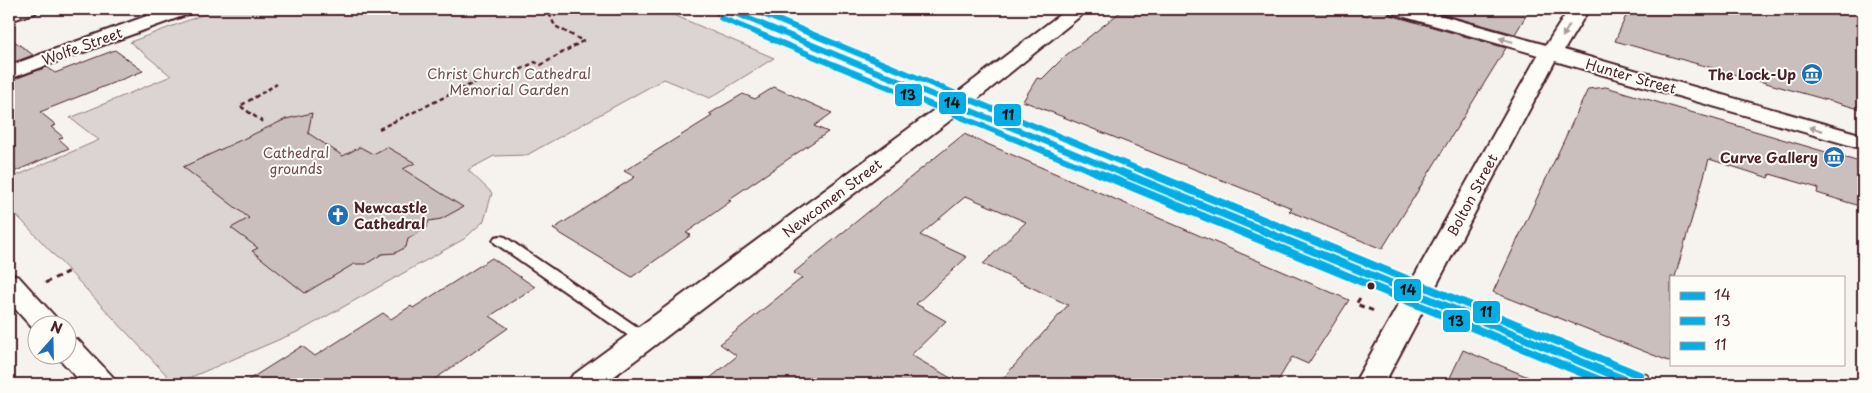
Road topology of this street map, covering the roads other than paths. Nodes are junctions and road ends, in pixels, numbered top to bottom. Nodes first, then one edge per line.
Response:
1 (28, 9) edge
2 (184, 9) edge
3 (725, 9) edge
4 (1078, 9) edge
5 (1398, 9) edge
6 (1579, 9) edge
7 (9, 15) edge
8 (1552, 53) junction
9 (9, 74) edge
10 (957, 104) junction
11 (1863, 142) edge
12 (500, 240) dead end
13 (9, 284) edge
14 (1418, 294) junction
15 (38, 316) edge
16 (644, 339) junction
17 (78, 359) edge
18 (101, 384) edge
19 (583, 384) edge
20 (1369, 384) edge
21 (1636, 384) edge

1 - 7 street
2 - 9 street, Wolfe Street
3 - 10 main road
4 - 10 street, Newcomen Street
8 -> 5 street, Hunter Street
6 -> 8 street, Bolton Street
11 -> 8 street, Hunter Street
8 - 14 street, Bolton Street
10 - 14 main road
10 - 16 street, Newcomen Street
12 - 16 lane
13 - 15 street
14 - 20 street, Bolton Street
14 - 21 main road
16 - 19 street, Newcomen Street
17 - 18 street

